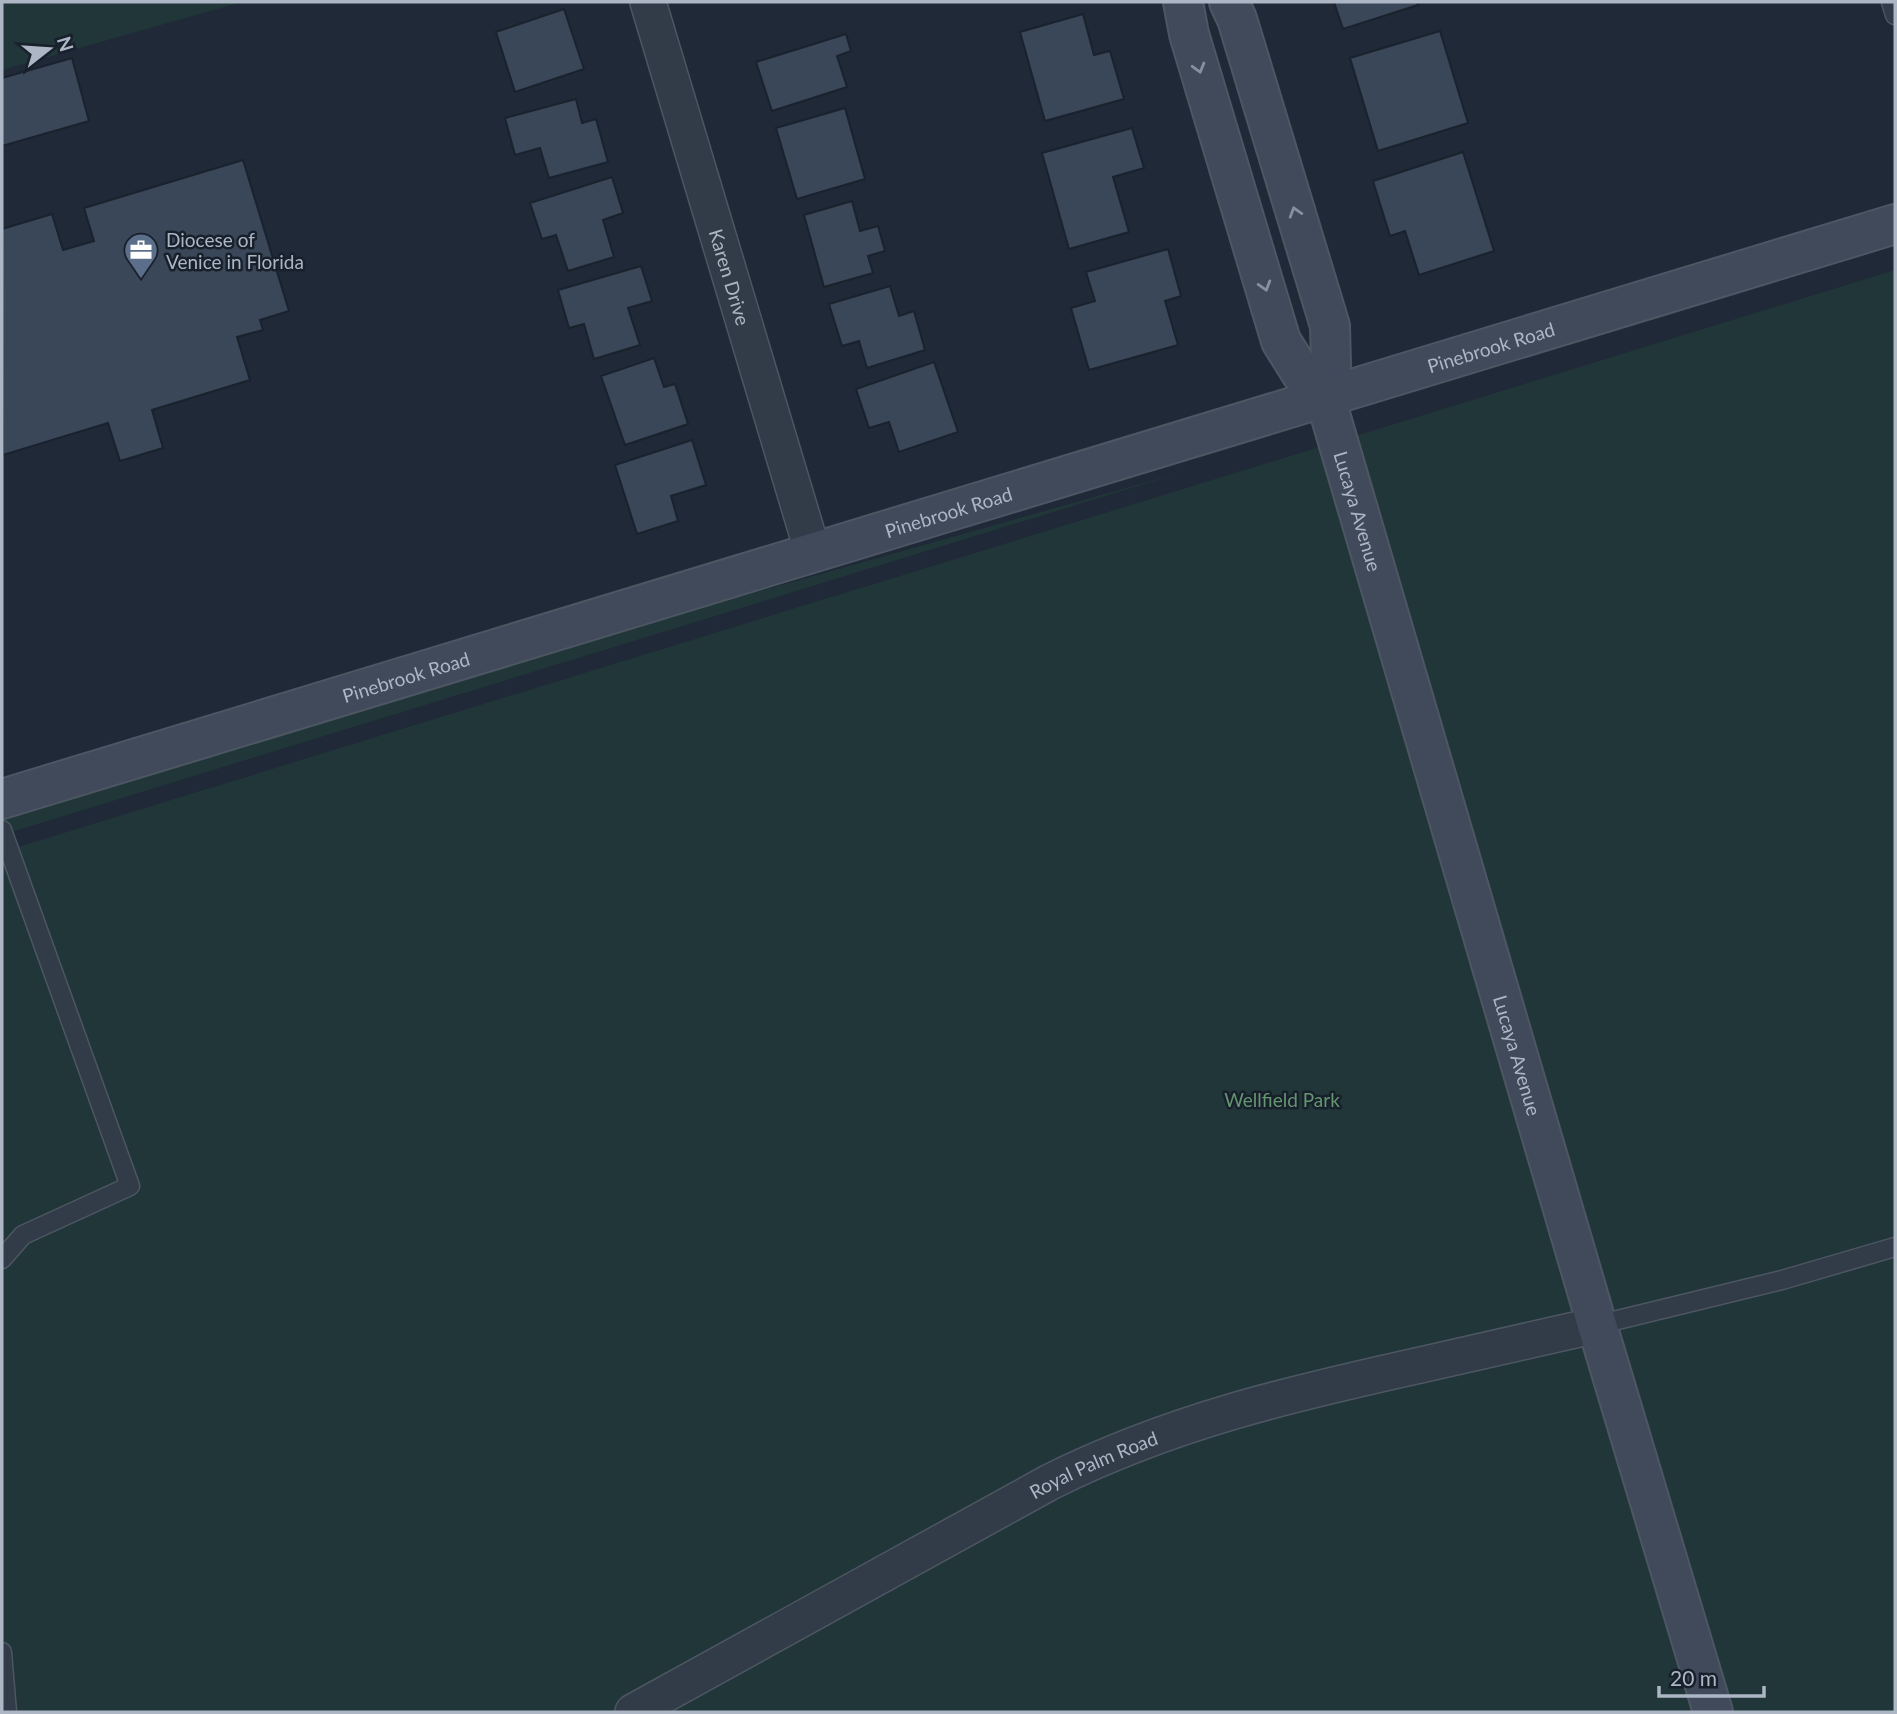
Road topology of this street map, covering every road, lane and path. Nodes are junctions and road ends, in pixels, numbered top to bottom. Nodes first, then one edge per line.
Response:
1 (648, 2) edge
2 (1183, 2) edge
3 (1229, 2) edge
4 (1891, 2) edge
5 (1895, 15) edge
6 (1895, 224) edge
7 (1325, 397) junction
8 (813, 553) junction
9 (2, 799) edge
10 (2, 830) edge
11 (1895, 1247) edge
12 (2, 1259) edge
13 (1597, 1325) junction
14 (2, 1652) edge
15 (7, 1712) edge
16 (632, 1712) edge
17 (1713, 1712) edge

1 - 8 street, Karen Drive
2 -> 7 street, Lucaya Avenue
7 -> 3 street, Lucaya Avenue
4 - 5 lane
6 - 7 street, Pinebrook Road
7 - 8 street, Pinebrook Road
7 - 13 street, Lucaya Avenue
8 - 9 street, Pinebrook Road
10 - 12 lane
11 - 13 lane
13 - 16 street, Royal Palm Road
13 - 17 street, Lucaya Avenue
14 - 15 lane

